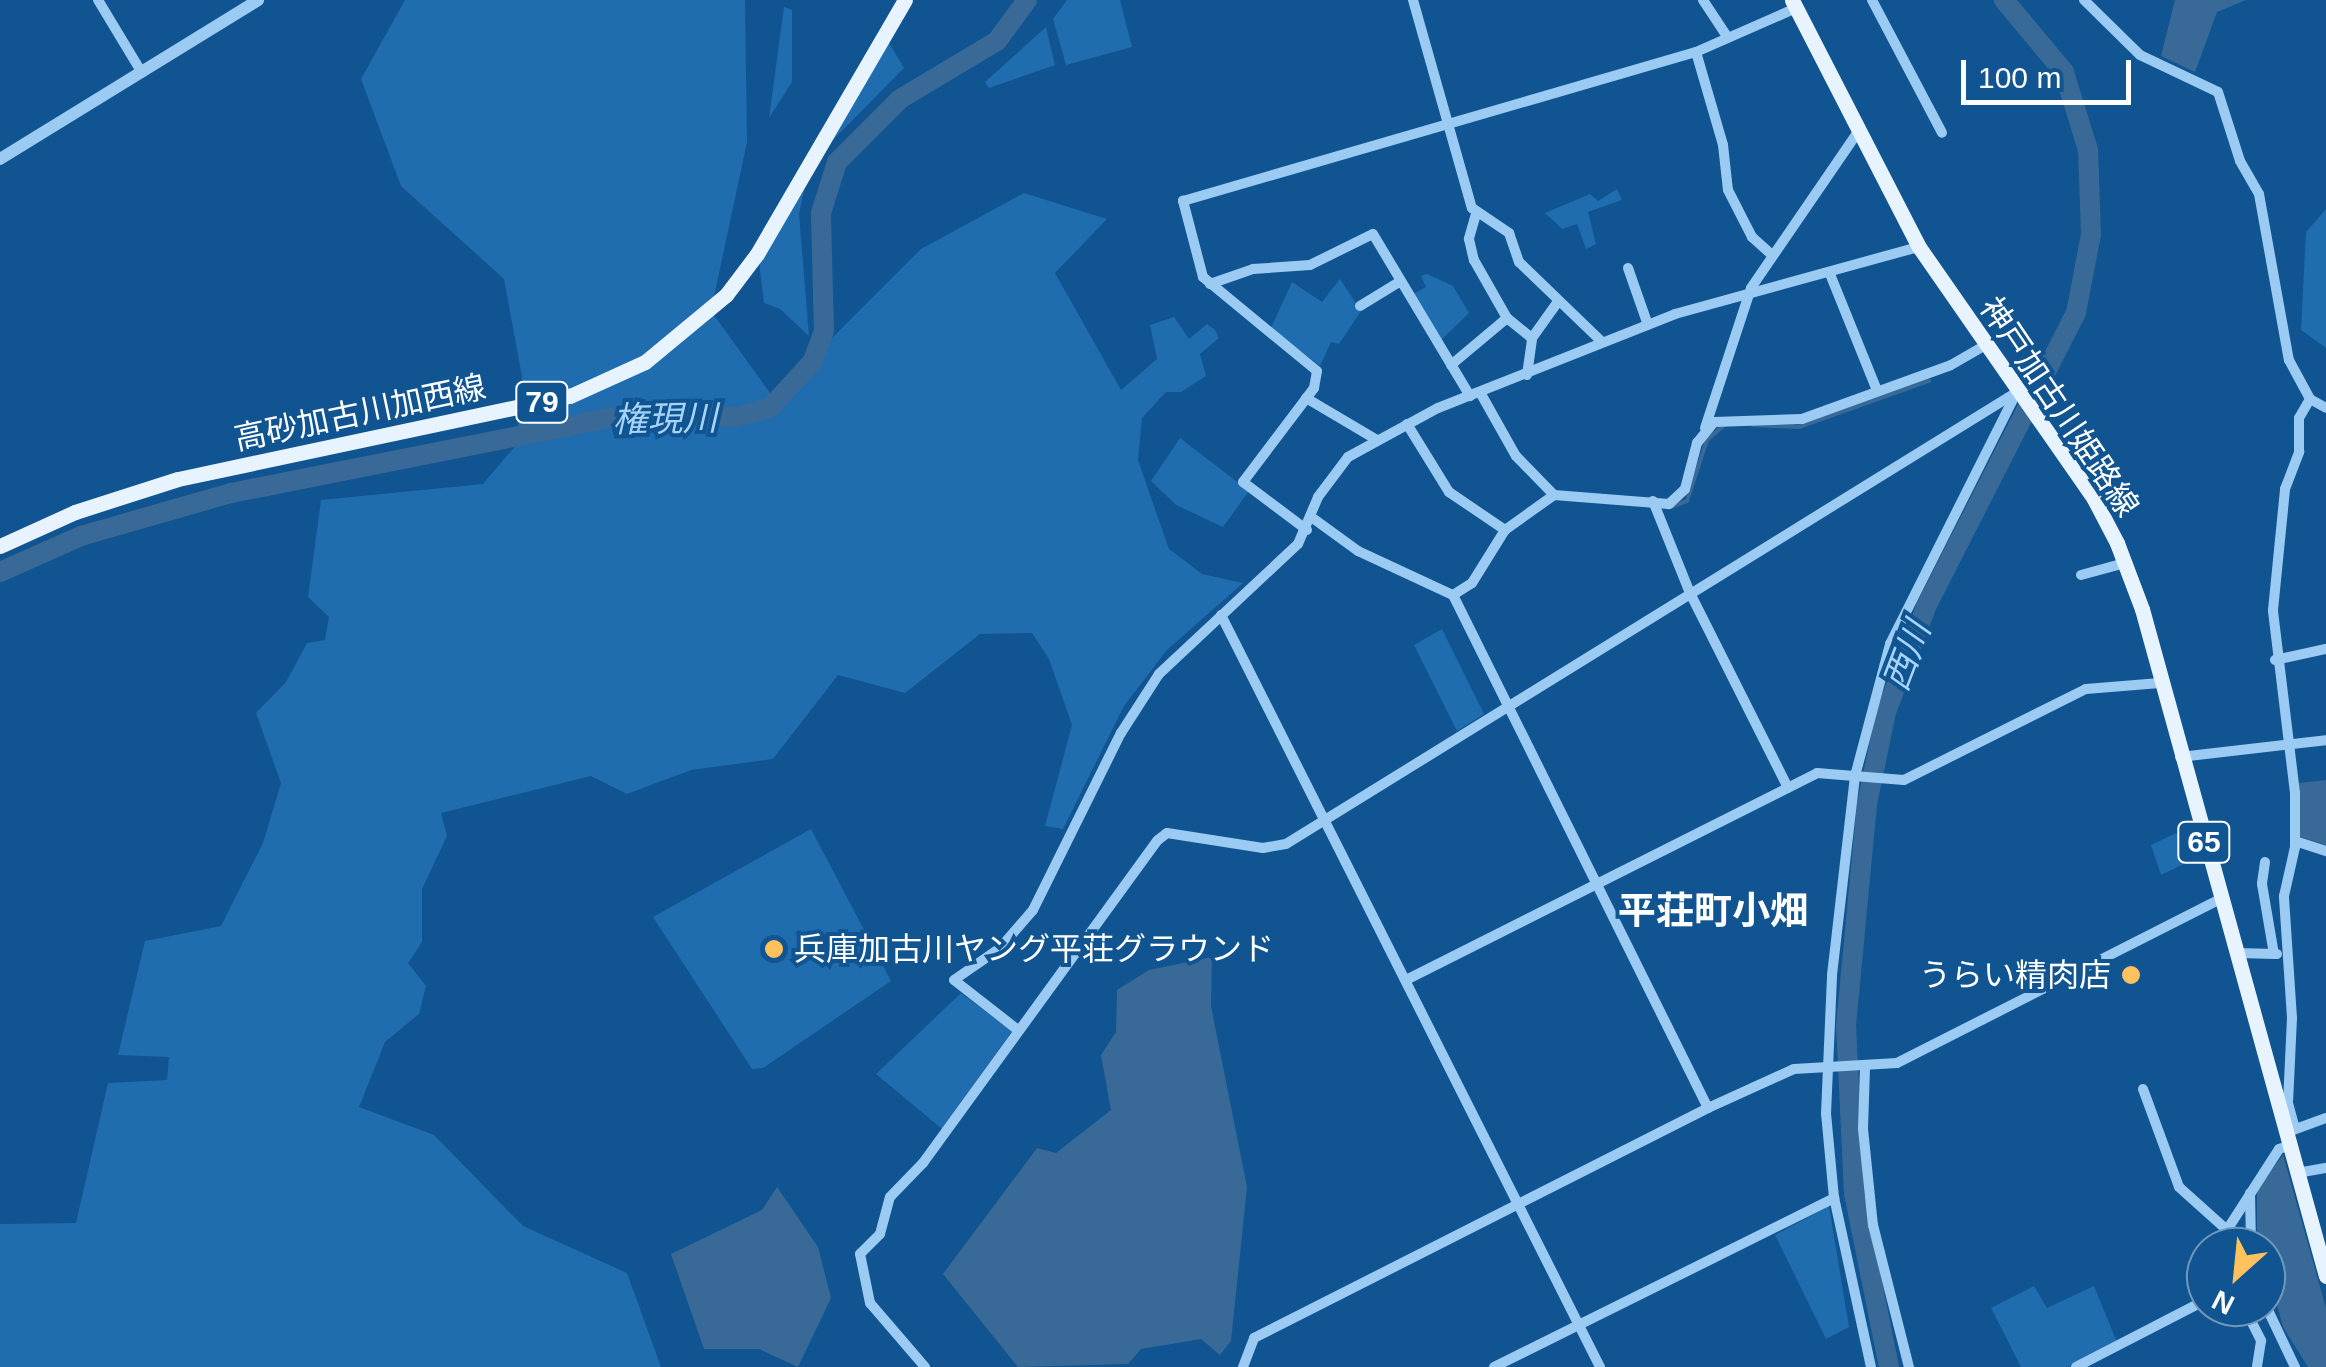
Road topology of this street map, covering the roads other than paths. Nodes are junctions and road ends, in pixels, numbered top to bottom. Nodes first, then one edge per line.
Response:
1 (98, 0) edge
2 (258, 0) edge
3 (906, 0) edge
4 (1413, 0) edge
5 (1703, 0) edge
6 (1872, 0) edge
7 (2084, 0) edge
8 (1794, 4) edge
9 (1728, 38) junction
10 (1696, 52) junction
11 (142, 73) junction
12 (1448, 124) junction
13 (1858, 132) junction
14 (1942, 133) dead end
15 (0, 159) edge
16 (1476, 214) junction
17 (1920, 247) junction
18 (1770, 254) junction
19 (1628, 268) dead end
20 (1830, 274) junction
21 (1400, 282) junction
22 (1210, 284) junction
23 (1748, 296) junction
24 (1557, 303) junction
25 (1360, 306) dead end
26 (1506, 318) junction
27 (1648, 324) junction
28 (1532, 338) junction
29 (1602, 342) junction
30 (1984, 346) junction
31 (1451, 365) junction
32 (1527, 374) junction
33 (1876, 388) junction
34 (2020, 394) junction
35 (1476, 395) junction
36 (1306, 398) junction
37 (2310, 399) junction
38 (2326, 408) edge
39 (1407, 424) junction
40 (1705, 428) junction
41 (1376, 440) junction
42 (1554, 495) junction
43 (1653, 502) junction
44 (1311, 524) junction
45 (1505, 530) junction
46 (0, 546) edge
47 (2125, 564) junction
48 (2081, 575) dead end
49 (1690, 594) junction
50 (1453, 595) junction
51 (1221, 615) junction
52 (2326, 649) edge
53 (2276, 660) junction
54 (2160, 683) junction
55 (1508, 707) junction
56 (2326, 740) edge
57 (2288, 744) junction
58 (2180, 756) junction
59 (1855, 776) junction
60 (1788, 788) junction
61 (1325, 820) junction
62 (2294, 841) junction
63 (2326, 850) edge
64 (2265, 862) dead end
65 (1596, 885) junction
66 (2220, 899) junction
67 (2288, 952) junction
68 (2235, 954) junction
69 (2274, 954) junction
70 (1406, 980) junction
71 (1018, 1030) junction
72 (1827, 1068) junction
73 (1862, 1068) junction
74 (2143, 1088) dead end
75 (1708, 1108) junction
76 (2326, 1118) edge
77 (2291, 1136) junction
78 (2326, 1168) edge
79 (2297, 1173) junction
80 (2250, 1191) junction
81 (1834, 1198) junction
82 (1520, 1205) junction
83 (2223, 1227) edge
84 (2228, 1227) edge
85 (2251, 1227) edge
86 (2326, 1276) edge
87 (2186, 1310) edge
88 (1579, 1326) junction
89 (2254, 1327) edge
90 (2276, 1327) edge
91 (2100, 1354) junction
92 (926, 1367) edge
93 (1244, 1367) edge
94 (1494, 1367) edge
95 (1600, 1367) edge
96 (1871, 1367) edge
97 (1909, 1367) edge
98 (2076, 1367) edge
99 (2106, 1367) edge
100 (2257, 1367) edge
101 (2295, 1367) edge

1 - 11 street
2 - 11 street
3 - 46 main road, 高砂加古川加西線 / 79
4 - 12 street
5 - 9 street
6 - 14 street
7 - 37 street
8 - 9 street
8 - 13 main road, 神戸加古川姫路線 / 65
9 - 10 street
10 - 12 street
10 - 18 street
11 - 15 street
12 - 16 street
12 - 22 street
13 - 17 main road, 神戸加古川姫路線 / 65
13 - 18 street
16 - 24 street
16 - 26 street
17 - 20 street
17 - 30 main road, 神戸加古川姫路線 / 65
18 - 23 street
19 - 27 street
20 - 23 street
20 - 33 street
21 - 22 street
21 - 25 street
21 - 31 street
22 - 36 street
23 - 27 street
23 - 40 street
24 - 28 street
24 - 29 street
26 - 28 street
26 - 31 street
27 - 29 street
28 - 32 street
29 - 32 street
30 - 33 street
30 - 34 main road, 神戸加古川姫路線 / 65
31 - 35 street
32 - 35 street
33 - 40 street
34 - 47 main road, 神戸加古川姫路線 / 65
34 - 49 street
34 - 59 street
35 - 39 street
35 - 42 street
36 - 41 street
36 - 44 street
37 - 38 street
37 - 53 street
39 - 41 street
39 - 45 street
40 - 43 street
41 - 44 street
42 - 43 street
42 - 45 street
43 - 49 street
44 - 50 street
44 - 51 street
45 - 50 street
47 - 48 street
47 - 54 main road, 神戸加古川姫路線 / 65
49 - 55 street
49 - 60 street
50 - 55 street
51 - 61 street
51 - 71 street
52 - 53 street
53 - 57 street
54 - 58 main road, 神戸加古川姫路線 / 65
54 - 59 street
55 - 61 street
55 - 65 street
56 - 57 street
57 - 58 street
57 - 62 street
58 - 66 main road, 神戸加古川姫路線 / 65
59 - 60 street
59 - 72 street
60 - 65 street
61 - 70 street
61 - 71 street
62 - 63 street
62 - 67 street
64 - 69 street
65 - 70 street
65 - 75 street
66 - 68 main road, 神戸加古川姫路線 / 65
66 - 73 street
67 - 69 street
67 - 77 street
68 - 69 street
68 - 77 main road, 神戸加古川姫路線 / 65
70 - 82 street
71 - 92 street
72 - 73 street
72 - 75 street
72 - 81 street
73 - 97 street
74 - 83 street
75 - 82 street
76 - 77 street
77 - 79 main road, 神戸加古川姫路線 / 65
77 - 80 street
78 - 79 street
79 - 86 main road, 神戸加古川姫路線 / 65
80 - 84 street
80 - 85 street
81 - 88 street
81 - 96 street
82 - 88 street
82 - 93 street
87 - 91 street
88 - 94 street
88 - 95 street
89 - 100 street
90 - 101 street
91 - 98 street
91 - 99 street

